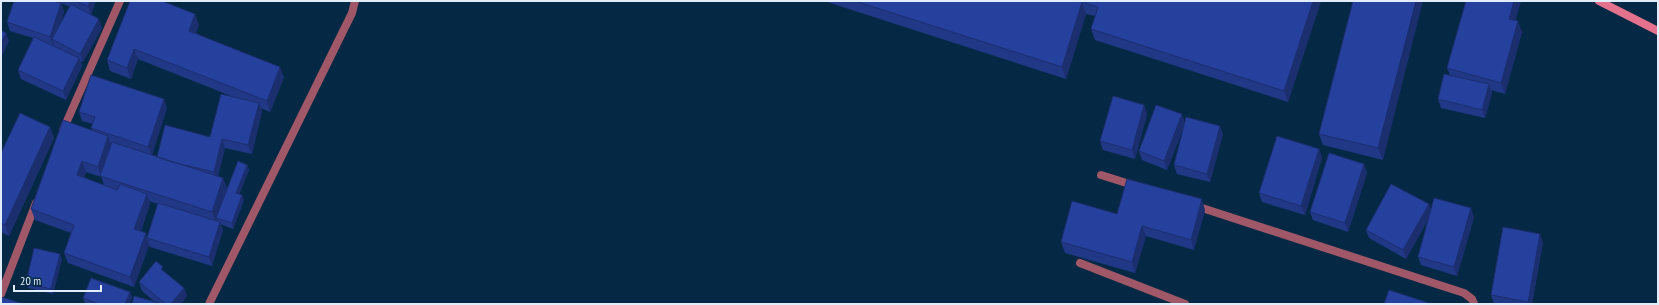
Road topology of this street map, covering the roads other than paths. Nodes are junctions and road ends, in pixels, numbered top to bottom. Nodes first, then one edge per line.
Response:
1 (120, 1) edge
2 (355, 1) edge
3 (1604, 2) edge
4 (1658, 31) edge
5 (59, 142) edge
6 (1101, 175) dead end
7 (1147, 190) edge
8 (40, 194) edge
9 (1185, 202) edge
10 (1080, 263) dead end
11 (1, 294) edge
12 (209, 304) edge
13 (1185, 304) edge
14 (1474, 304) edge

1 - 5 street
2 - 12 street
3 - 4 street
6 - 7 street
8 - 11 street
9 - 14 street
10 - 13 street

